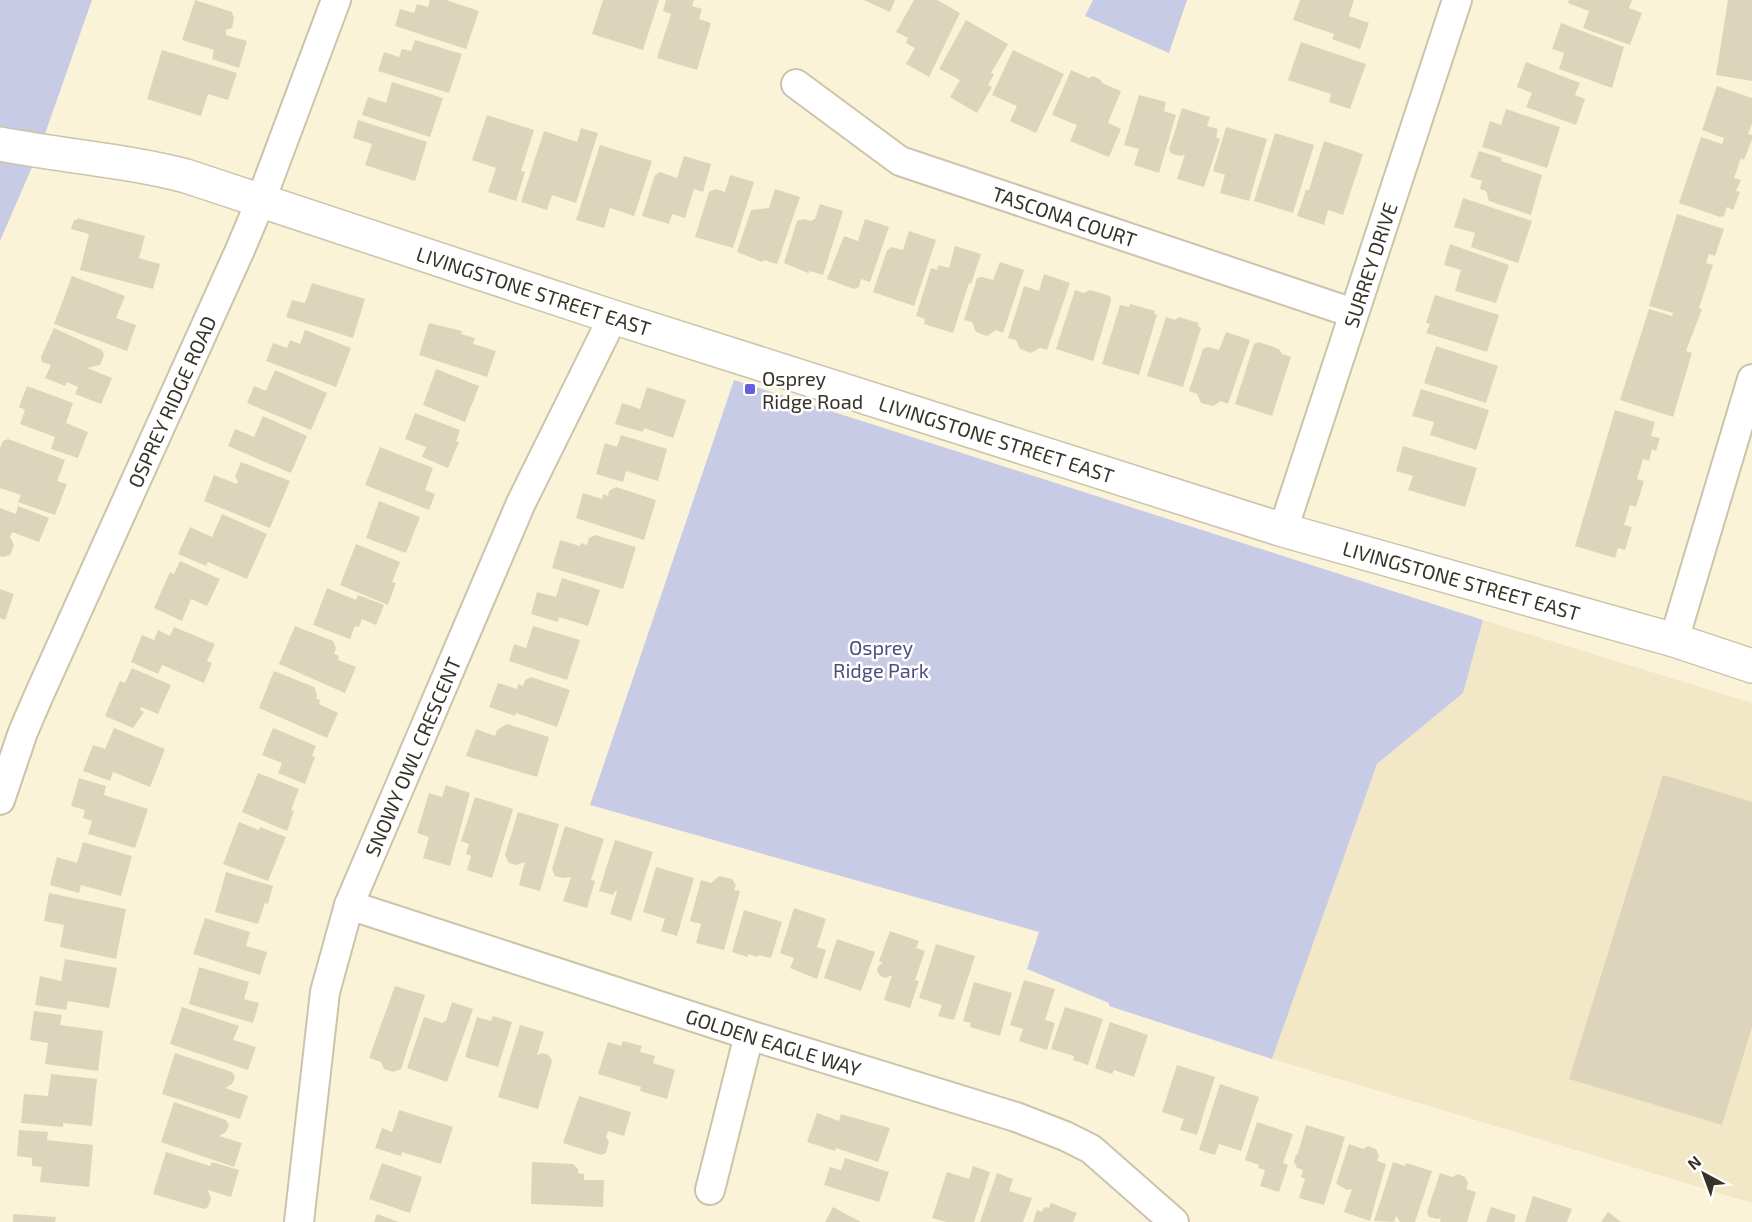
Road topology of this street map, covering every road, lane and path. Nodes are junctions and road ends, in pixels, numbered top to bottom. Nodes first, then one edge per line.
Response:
1 (336, 0) edge
2 (1457, 0) edge
3 (796, 84) dead end
4 (0, 144) edge
5 (261, 200) junction
6 (1353, 313) junction
7 (613, 317) junction
8 (1752, 379) edge
9 (1283, 530) junction
10 (1674, 640) junction
11 (1752, 666) edge
12 (0, 800) edge
13 (349, 905) junction
14 (749, 1035) junction
15 (710, 1191) dead end
16 (299, 1222) edge
17 (1174, 1222) edge

1 - 5 street, OSPREY RIDGE ROAD
2 - 6 street, SURREY DRIVE
3 - 6 street, TASCONA COURT
4 - 5 street, LIVINGSTONE STREET EAST
5 - 7 street, LIVINGSTONE STREET EAST
5 - 12 street, OSPREY RIDGE ROAD
6 - 9 street, SURREY DRIVE
7 - 9 street, LIVINGSTONE STREET EAST
7 - 13 street, SNOWY OWL CRESCENT
8 - 10 street
9 - 10 street, LIVINGSTONE STREET EAST
10 - 11 street, LIVINGSTONE STREET EAST
13 - 14 street, GOLDEN EAGLE WAY
13 - 16 street, SNOWY OWL CRESCENT
14 - 15 street
14 - 17 street, GOLDEN EAGLE WAY

